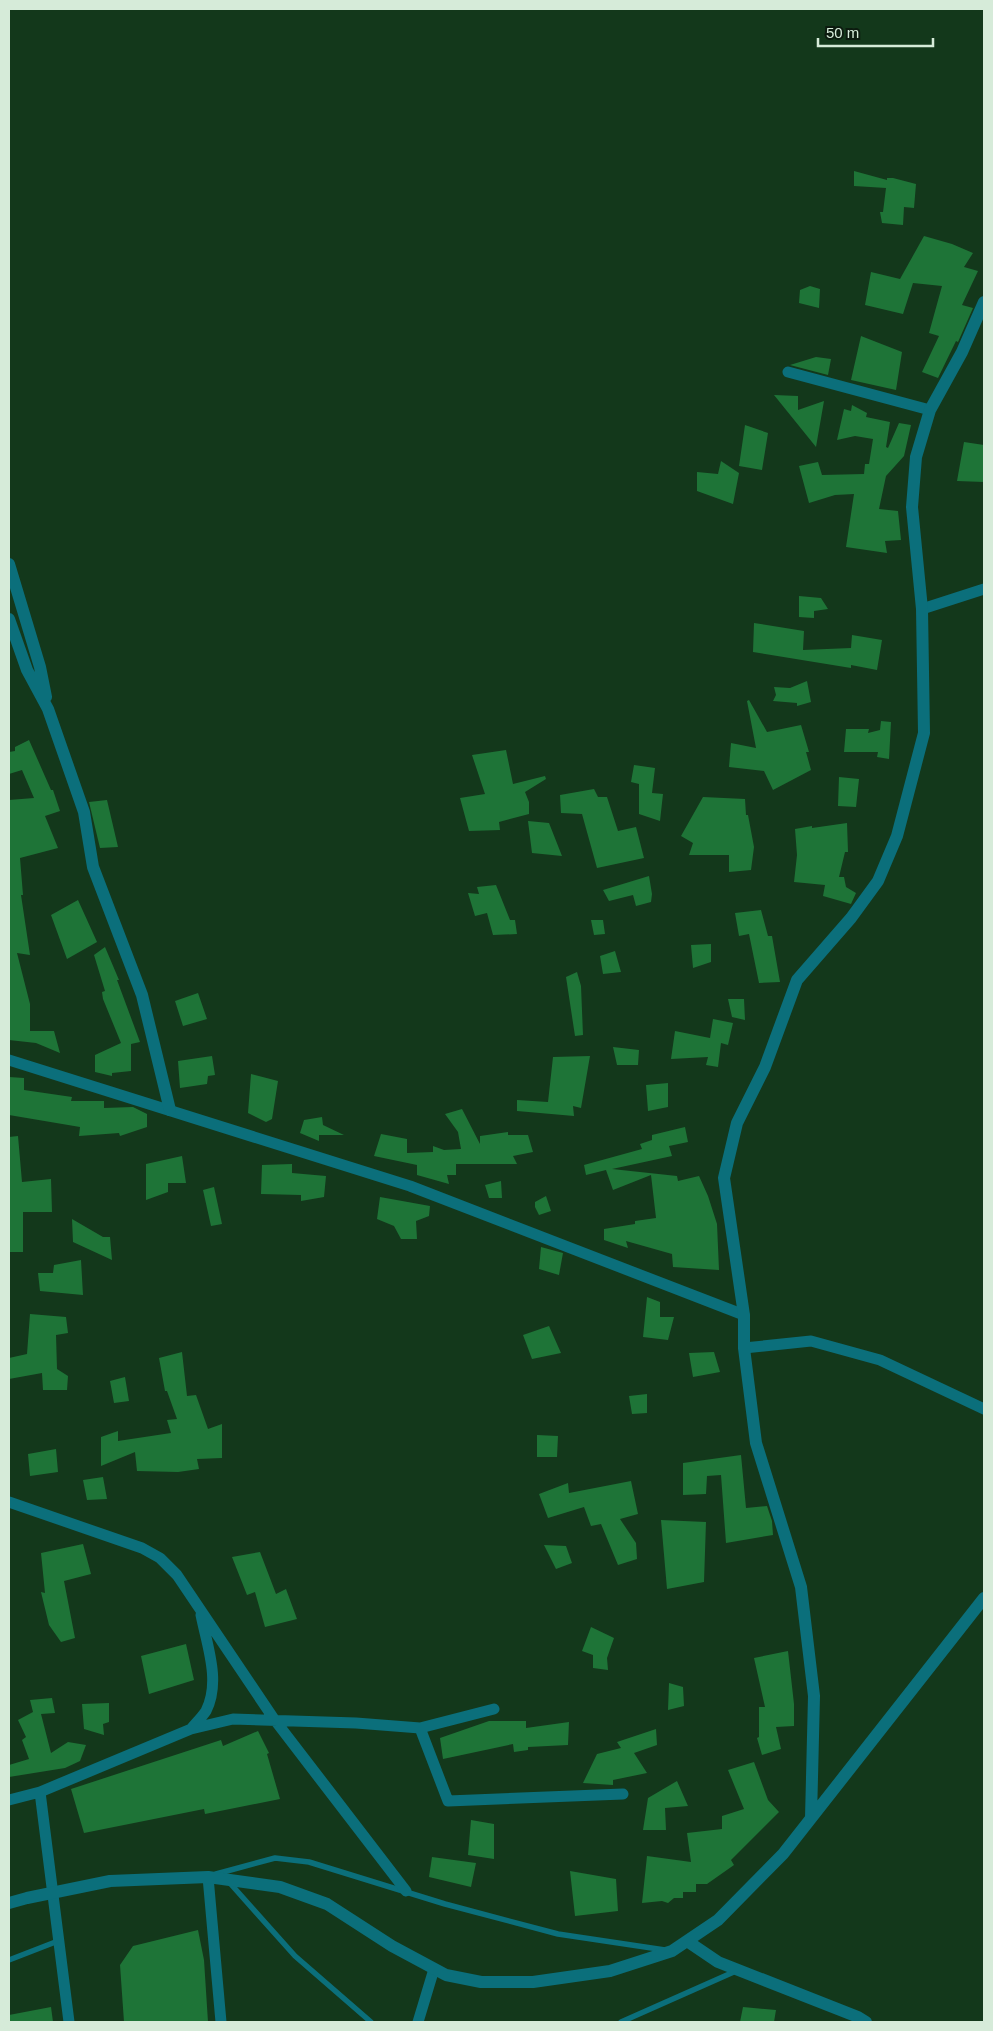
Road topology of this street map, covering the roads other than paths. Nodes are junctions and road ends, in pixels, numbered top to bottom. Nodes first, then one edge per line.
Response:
1 (984, 302) edge
2 (788, 372) dead end
3 (930, 410) junction
4 (9, 564) edge
5 (984, 589) edge
6 (922, 609) junction
7 (9, 619) edge
8 (48, 709) junction
9 (9, 1060) edge
10 (170, 1110) junction
11 (744, 1315) junction
12 (744, 1348) junction
13 (984, 1409) edge
14 (9, 1498) edge
15 (984, 1598) edge
16 (199, 1608) junction
17 (494, 1709) dead end
18 (274, 1719) junction
19 (420, 1728) junction
20 (191, 1729) junction
21 (40, 1792) junction
22 (623, 1794) dead end
23 (9, 1800) edge
24 (811, 1818) junction
25 (208, 1877) junction
26 (226, 1879) junction
27 (406, 1891) junction
28 (52, 1892) junction
29 (9, 1903) edge
30 (58, 1941) junction
31 (686, 1941) junction
32 (672, 1951) junction
33 (9, 1960) edge
34 (434, 1969) junction
35 (738, 1970) junction
36 (69, 2022) edge
37 (221, 2022) edge
38 (371, 2022) edge
39 (418, 2022) edge
40 (621, 2022) edge
41 (866, 2022) edge

1 - 3 street
2 - 3 street
3 - 6 street
4 - 8 street
5 - 6 street
6 - 11 street
7 - 8 street
8 - 10 street
9 - 10 street
10 - 11 street
11 - 12 street
12 - 13 street
12 - 24 street
14 - 16 street
15 - 24 street
16 - 18 street
16 - 20 street
17 - 19 street
18 - 19 street
18 - 20 street
18 - 27 street
19 - 22 street
20 - 21 street
21 - 23 street
21 - 28 street
24 - 31 street
25 - 26 street
25 - 27 lane
25 - 28 street
25 - 37 street
26 - 34 street
26 - 38 lane
27 - 32 lane
28 - 29 street
28 - 30 street
30 - 33 lane
30 - 36 street
31 - 32 street
31 - 35 street
32 - 34 street
34 - 39 street
35 - 40 lane
35 - 41 street

